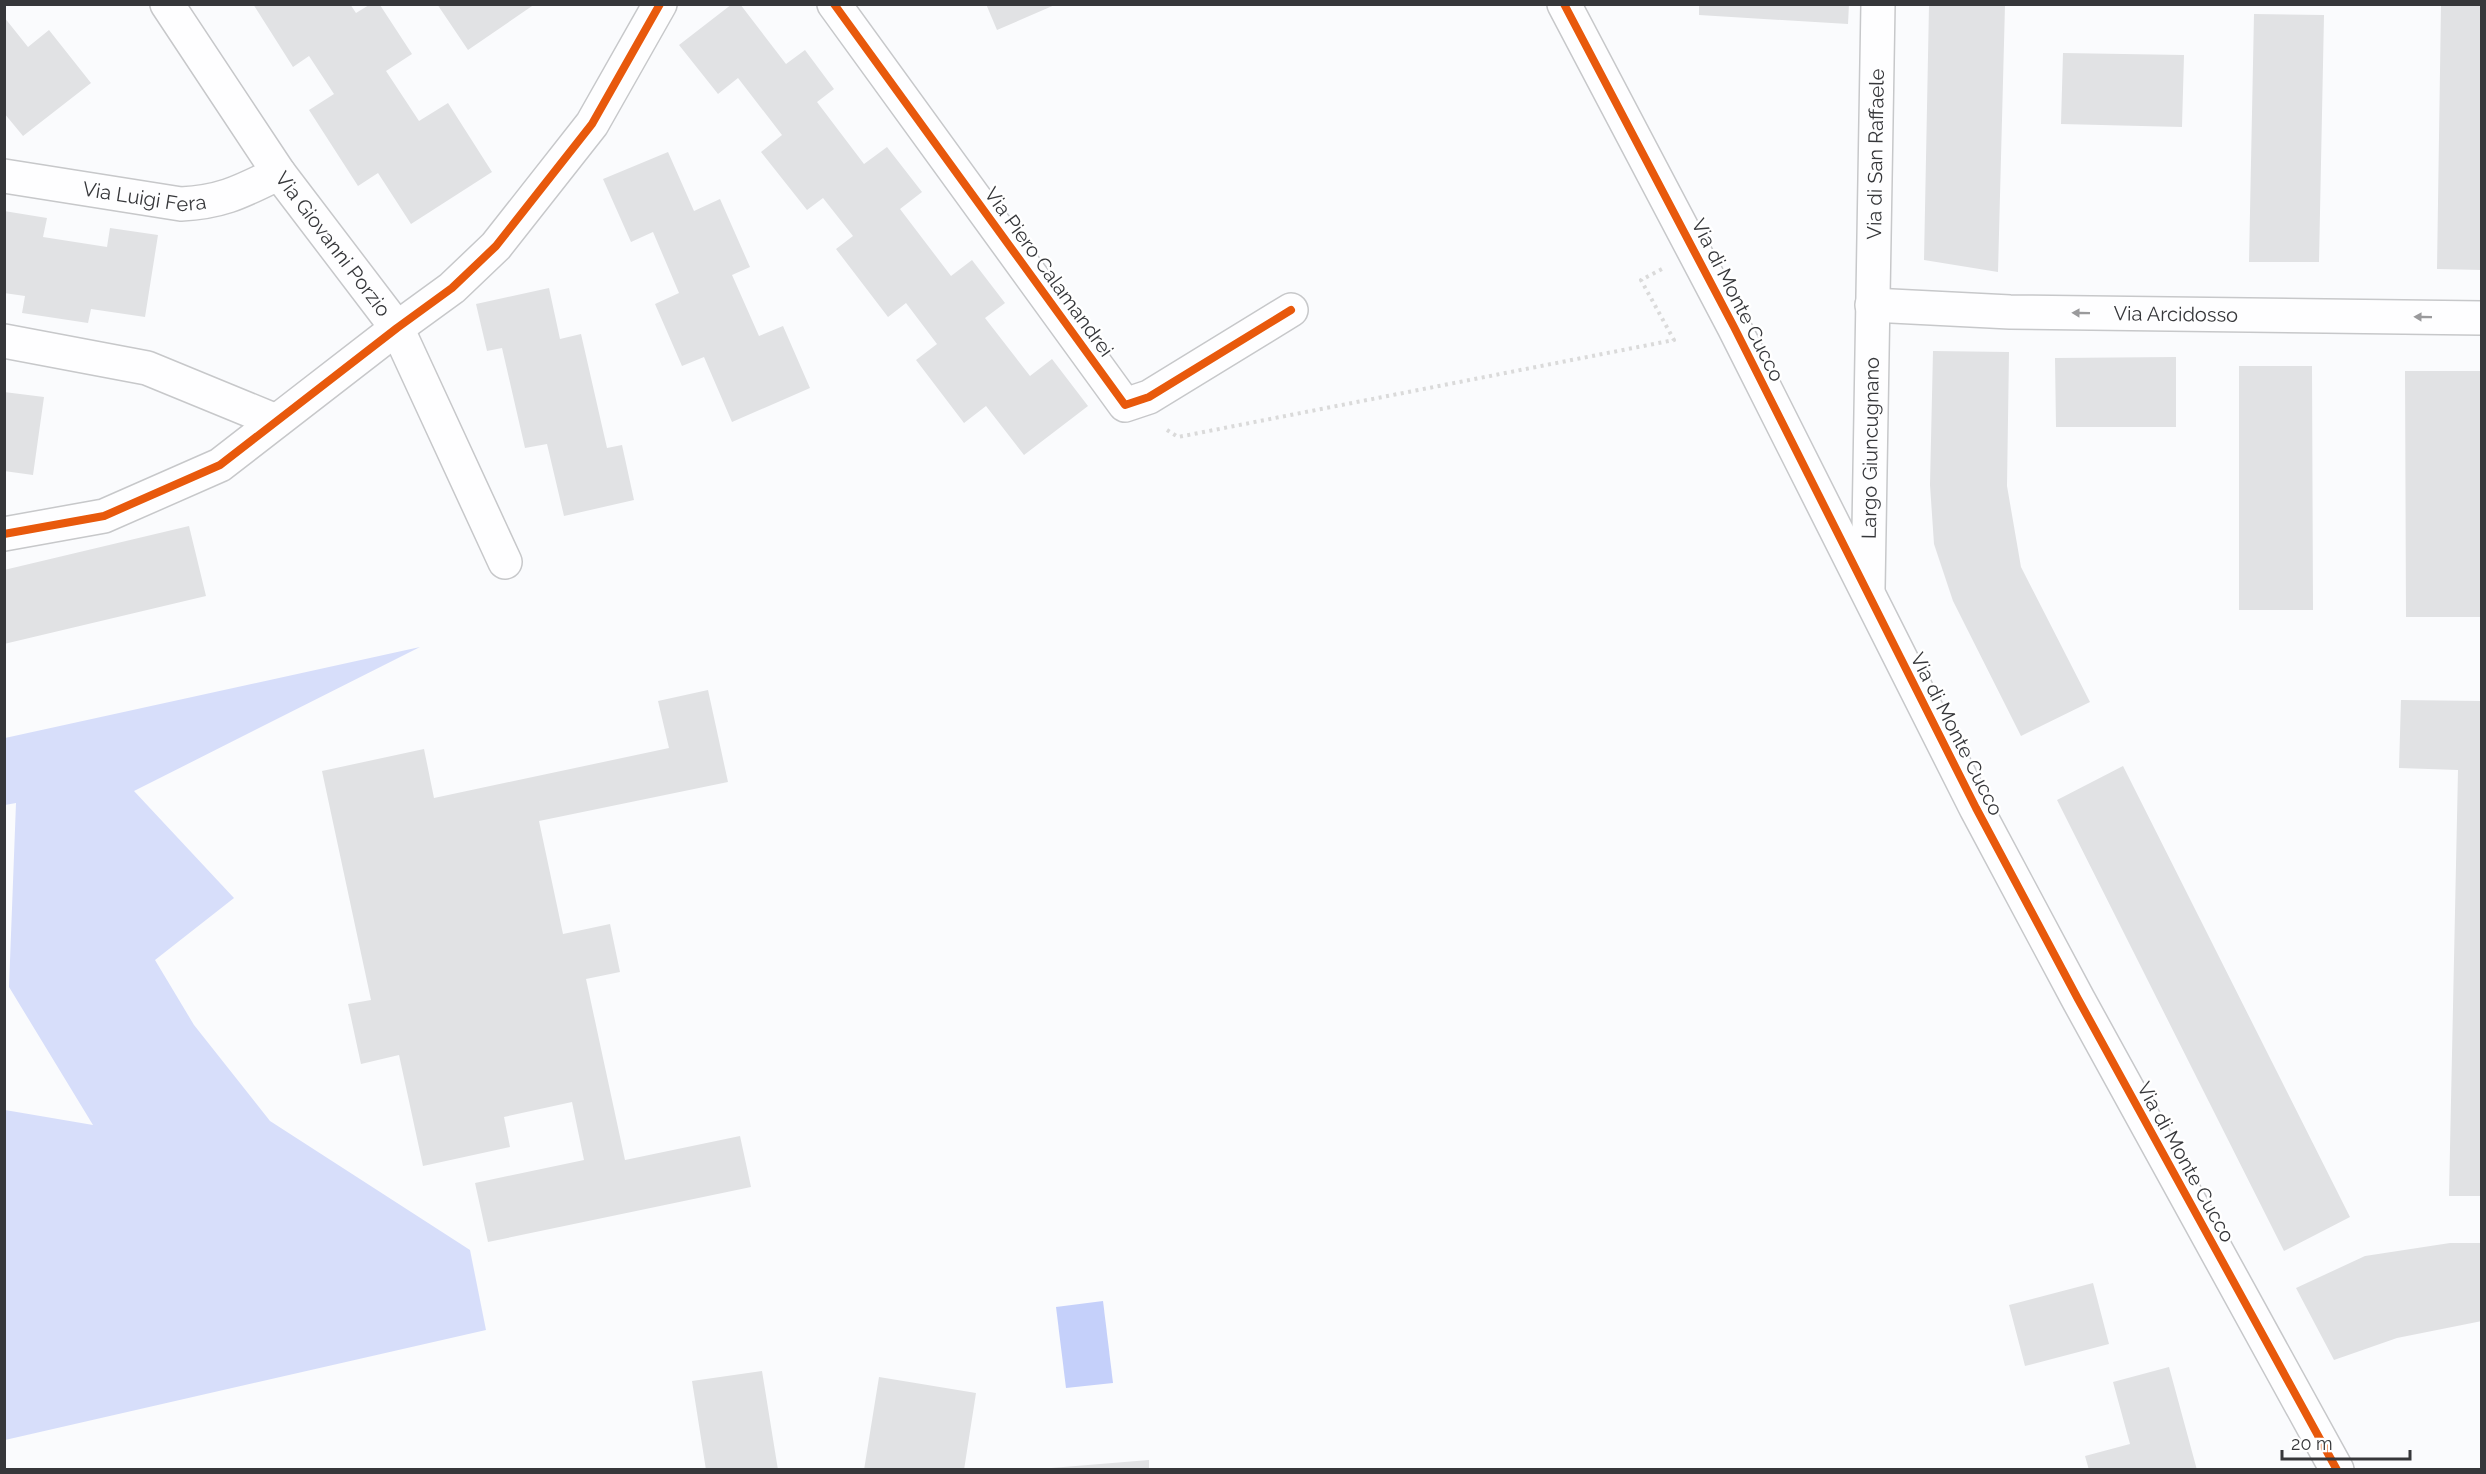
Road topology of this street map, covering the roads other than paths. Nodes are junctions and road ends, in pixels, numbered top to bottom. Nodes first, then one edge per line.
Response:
1 (167, 4) edge
2 (660, 4) edge
3 (834, 4) edge
4 (1564, 4) edge
5 (1878, 4) edge
6 (279, 173) junction
7 (4, 176) edge
8 (1872, 305) junction
9 (1291, 310) dead end
10 (2481, 318) edge
11 (397, 328) junction
12 (4, 341) edge
13 (276, 421) junction
14 (4, 534) edge
15 (505, 562) dead end
16 (1868, 593) junction
17 (2337, 1470) edge

1 - 6 street, Via Giovanni Porzio
2 - 11 street
3 - 9 street, Via Piero Calamandrei
4 - 16 street, Via di Monte Cucco
5 - 8 street, Via di San Raffaele
6 - 7 street, Via Luigi Fera
6 - 11 street, Via Giovanni Porzio
10 -> 8 street, Via Arcidosso
8 - 16 street, Largo Giuncugnano
11 - 13 street
11 - 15 street, Via Giovanni Porzio
12 - 13 street
13 - 14 street
16 - 17 street, Via di Monte Cucco

